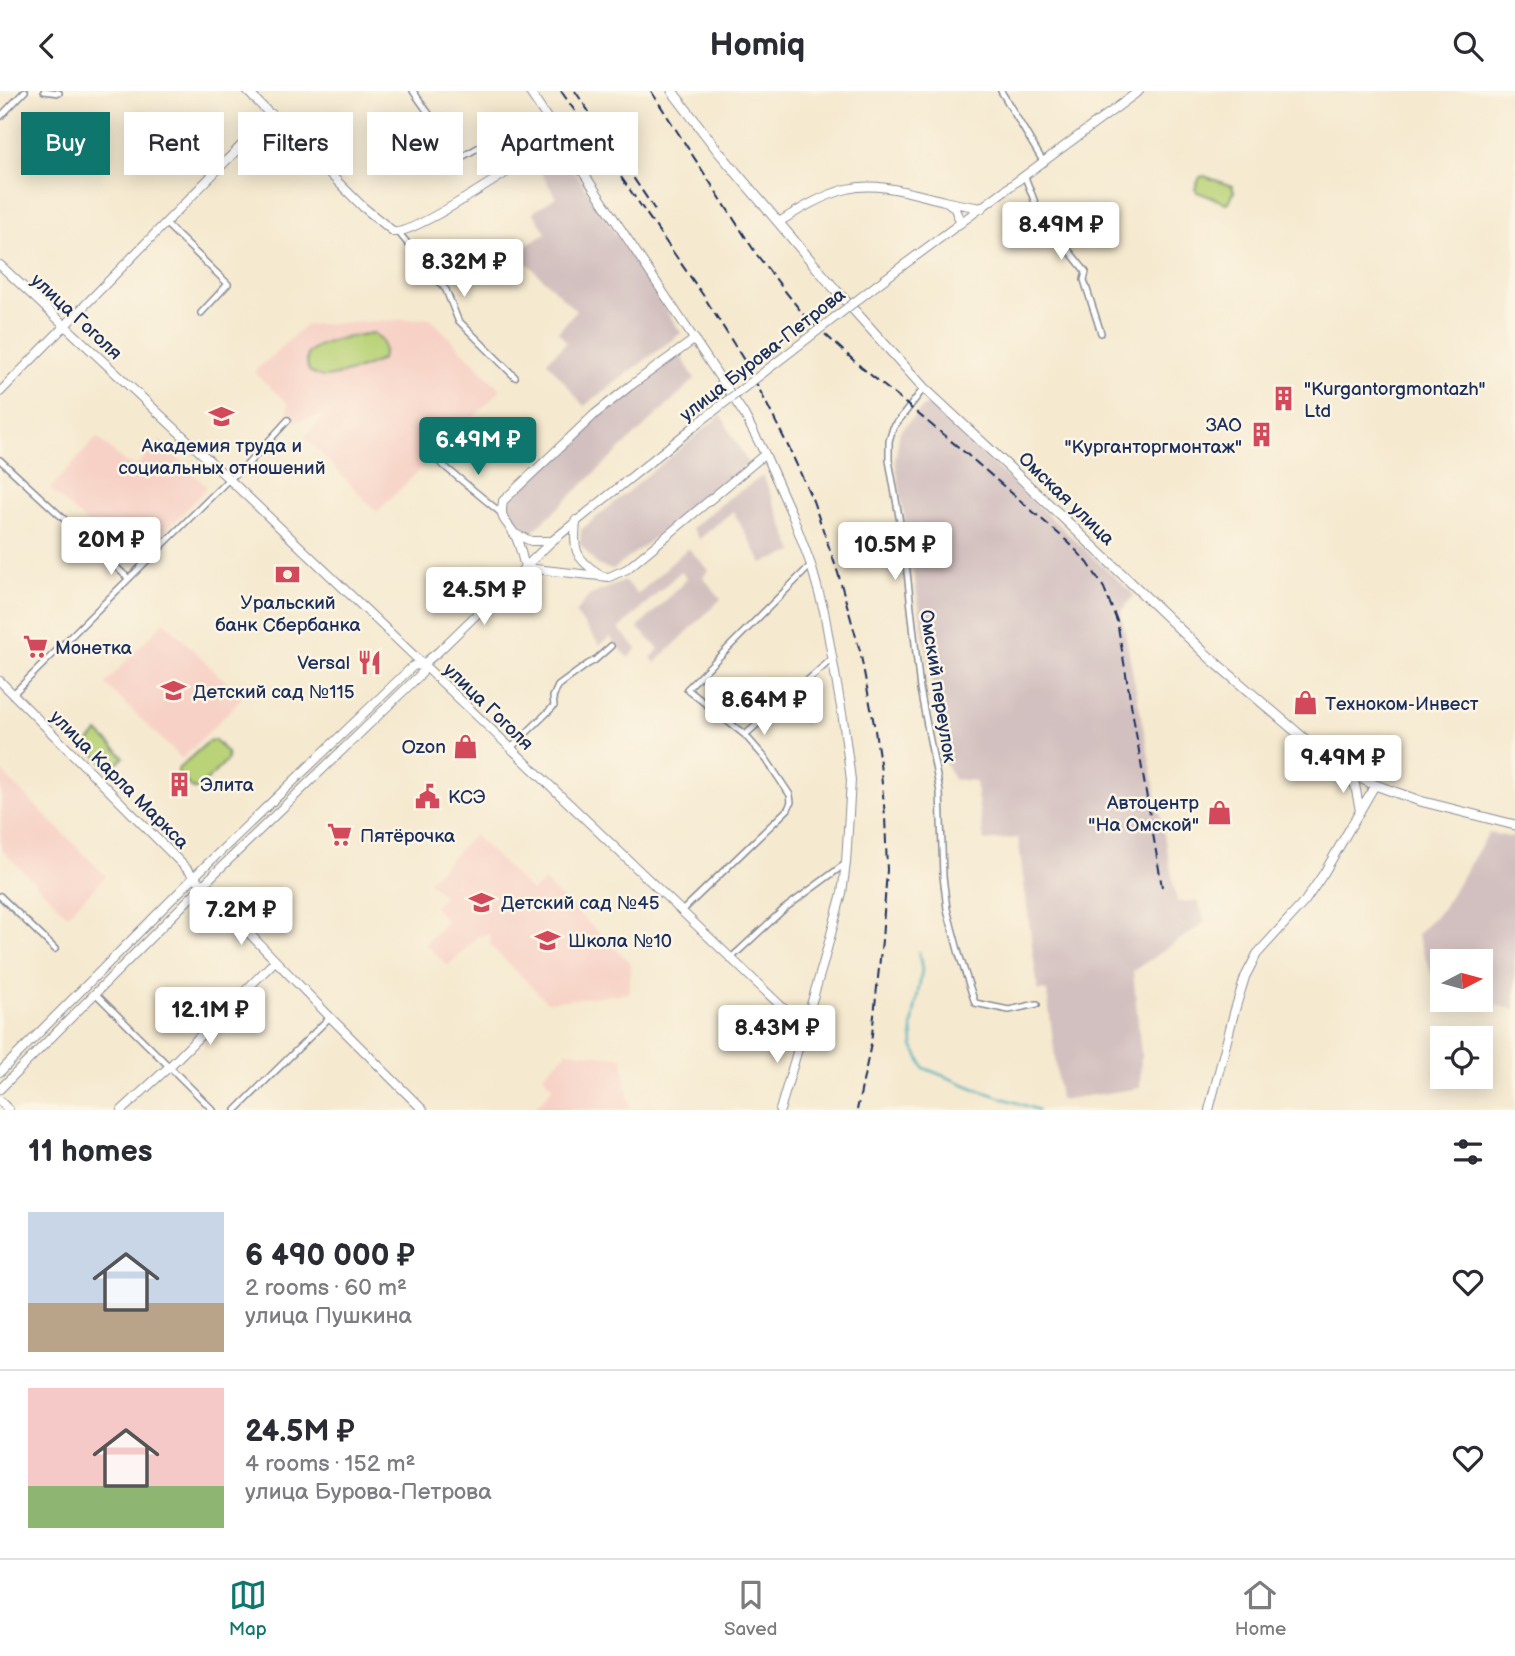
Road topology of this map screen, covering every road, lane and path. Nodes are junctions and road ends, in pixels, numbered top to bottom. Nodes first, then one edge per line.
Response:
1 (24, 91) edge
2 (44, 91) edge
3 (247, 91) edge
4 (413, 91) edge
5 (529, 91) edge
6 (672, 91) edge
7 (1001, 91) edge
8 (1139, 91) edge
9 (59, 93) dead end
10 (270, 112) edge
11 (542, 112) edge
12 (0, 117) edge
13 (477, 148) edge
14 (238, 149) edge
15 (1044, 163) junction
16 (332, 175) edge
17 (503, 175) edge
18 (584, 175) edge
19 (1025, 177) junction
20 (947, 202) junction
21 (982, 208) junction
22 (779, 222) junction
23 (165, 223) junction
24 (961, 223) junction
25 (396, 233) junction
26 (0, 265) edge
27 (201, 313) dead end
28 (64, 326) junction
29 (1101, 333) dead end
30 (695, 339) junction
31 (515, 377) dead end
32 (925, 388) junction
33 (0, 392) edge
34 (288, 420) dead end
35 (765, 454) junction
36 (0, 460) edge
37 (438, 461) dead end
38 (229, 479) junction
39 (501, 513) junction
40 (576, 520) junction
41 (513, 533) junction
42 (552, 541) junction
43 (811, 565) junction
44 (525, 568) junction
45 (601, 576) junction
46 (128, 578) junction
47 (611, 646) dead end
48 (833, 658) junction
49 (423, 664) junction
50 (0, 681) edge
51 (13, 694) junction
52 (745, 735) junction
53 (511, 747) junction
54 (1346, 771) junction
55 (1375, 785) junction
56 (1360, 811) junction
57 (1515, 825) edge
58 (846, 863) junction
59 (194, 877) junction
60 (202, 885) junction
61 (0, 897) edge
62 (681, 912) junction
63 (55, 949) dead end
64 (731, 958) junction
65 (275, 961) junction
66 (95, 993) junction
67 (1037, 1004) dead end
68 (330, 1017) junction
69 (803, 1027) junction
70 (170, 1066) junction
71 (0, 1072) edge
72 (0, 1089) edge
73 (0, 1101) edge
74 (9, 1110) edge
75 (122, 1110) edge
76 (213, 1110) edge
77 (236, 1110) edge
78 (423, 1110) edge
79 (780, 1110) edge
80 (1209, 1110) edge

1 - 12 street
2 - 9 street
3 - 10 main road
4 - 13 street
5 - 11 main road
6 - 22 main road, Омская улица
7 - 15 street
8 - 15 main road, улица Бурова-Петрова
14 - 23 main road
15 - 19 main road, улица Бурова-Петрова
16 - 25 main road
17 - 25 main road
18 - 30 main road
19 - 21 main road, улица Бурова-Петрова
19 - 29 street
20 - 21 main road
20 - 22 main road
20 - 24 main road
21 - 24 main road, улица Бурова-Петрова
22 - 32 main road, Омская улица
23 - 27 street
23 - 28 main road
24 - 40 main road, улица Бурова-Петрова, bridge
25 - 31 street
26 - 28 main road, улица Гоголя
28 - 33 main road
28 - 38 main road, улица Гоголя
30 - 35 main road
30 - 39 main road
32 - 54 main road, Омская улица
32 - 67 street, Омский переулок
34 - 38 street
35 - 43 main road
35 - 45 main road
36 - 46 street
37 - 39 street
38 - 46 street
38 - 49 main road, улица Гоголя
39 - 41 main road
40 - 42 main road, улица Бурова-Петрова
40 - 45 main road
41 - 42 main road
41 - 44 main road
42 - 44 main road, улица Бурова-Петрова
43 - 48 main road
43 - 52 street
44 - 45 main road
44 - 49 main road, улица Бурова-Петрова
46 - 51 street
47 - 53 street
48 - 52 street
48 - 58 main road
49 - 53 main road, улица Гоголя
49 - 59 main road, улица Бурова-Петрова
49 - 60 main road, улица Бурова-Петрова
50 - 51 main road, улица Карла Маркса
51 - 59 main road, улица Карла Маркса
52 - 62 street
53 - 62 main road, улица Гоголя
54 - 55 main road, Омская улица
54 - 56 main road
55 - 56 main road
55 - 57 main road, Омская улица
56 - 80 main road
58 - 64 street
58 - 69 main road
59 - 60 main road, улица Карла Маркса
59 - 71 main road, улица Бурова-Петрова
60 - 65 main road, улица Карла Маркса
60 - 66 main road, улица Бурова-Петрова
61 - 63 street
62 - 64 main road, улица Гоголя
64 - 69 main road, улица Гоголя
65 - 68 main road, улица Карла Маркса
65 - 70 main road
66 - 70 street
66 - 72 main road, улица Бурова-Петрова
68 - 77 street
68 - 78 main road, улица Карла Маркса
69 - 79 main road
70 - 75 main road
70 - 76 street
73 - 74 main road

